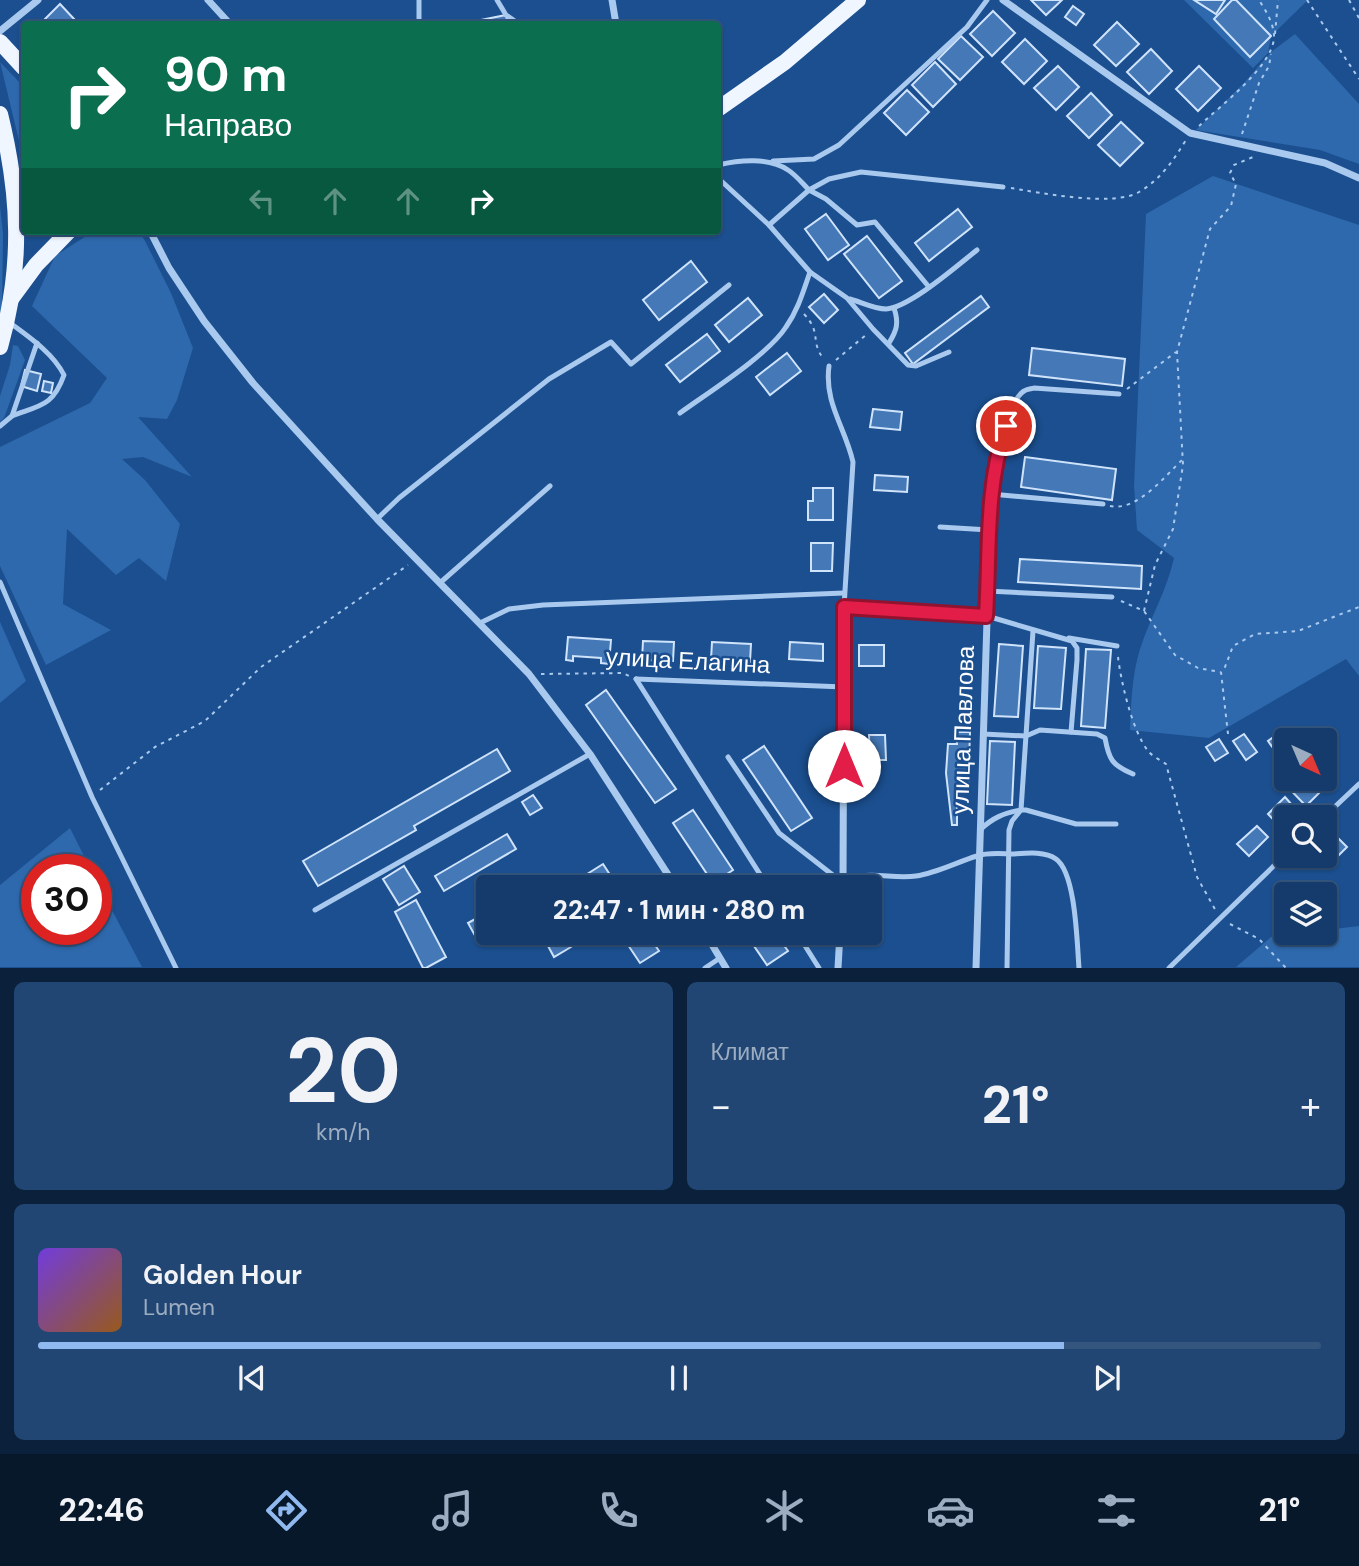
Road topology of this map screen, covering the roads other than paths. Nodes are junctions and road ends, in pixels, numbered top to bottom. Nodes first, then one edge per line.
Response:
1 (38, 0) edge
2 (208, 0) edge
3 (419, 0) edge
4 (497, 0) edge
5 (612, 0) edge
6 (858, 0) edge
7 (987, 0) edge
8 (1003, 0) edge
9 (227, 21) edge
10 (419, 21) edge
11 (515, 21) edge
12 (616, 21) edge
13 (0, 31) edge
14 (0, 42) edge
15 (21, 65) edge
16 (721, 107) edge
17 (0, 114) edge
18 (771, 162) junction
19 (721, 164) edge
20 (1359, 178) edge
21 (721, 181) edge
22 (1003, 187) road end
23 (809, 190) junction
24 (769, 225) junction
25 (65, 235) edge
26 (152, 235) edge
27 (977, 250) dead end
28 (810, 272) junction
29 (729, 285) dead end
30 (929, 287) junction
31 (847, 298) junction
32 (9, 301) junction
33 (894, 308) junction
34 (7, 321) junction
35 (37, 343) junction
36 (890, 343) junction
37 (0, 347) edge
38 (949, 352) dead end
39 (829, 366) road end
40 (1119, 394) road end
41 (681, 413) dead end
42 (12, 416) junction
43 (0, 426) edge
44 (550, 486) dead end
45 (990, 494) junction
46 (1102, 505) road end
47 (377, 519) junction
48 (940, 527) dead end
49 (989, 530) junction
50 (0, 582) edge
51 (441, 583) junction
52 (987, 591) junction
53 (844, 593) junction
54 (1112, 597) road end
55 (844, 607) junction
56 (986, 616) junction
57 (480, 623) junction
58 (1033, 631) junction
59 (1067, 638) junction
60 (1117, 646) road end
61 (844, 687) junction
62 (1071, 732) junction
63 (983, 734) junction
64 (1026, 736) junction
65 (590, 754) junction
66 (728, 757) dead end
67 (1133, 774) dead end
68 (1359, 784) edge
69 (1337, 805) edge
70 (1021, 810) junction
71 (1116, 824) dead end
72 (980, 830) junction
73 (1010, 854) junction
74 (979, 855) junction
75 (1274, 866) edge
76 (668, 875) edge
77 (760, 875) edge
78 (831, 875) edge
79 (843, 875) edge
80 (861, 875) edge
81 (314, 910) dead end
82 (712, 945) edge
83 (805, 945) edge
84 (839, 945) edge
85 (720, 958) junction
86 (176, 968) edge
87 (705, 968) edge
88 (726, 968) edge
89 (819, 968) edge
90 (838, 968) edge
91 (976, 968) edge
92 (1007, 968) edge
93 (1079, 968) edge
94 (1169, 968) edge

1 - 13 street
2 - 9 street
3 - 10 lane
4 - 11 lane
5 - 12 street
6 - 16 main road
7 - 18 lane
8 - 20 street
14 - 15 main road
17 - 32 main road
18 - 19 lane
18 - 23 lane
21 - 24 lane
22 - 23 lane
23 - 24 lane
23 - 30 lane
24 - 28 lane
25 - 32 main road
26 - 47 street
27 - 30 lane
28 - 31 lane
28 - 41 lane
29 - 47 lane
30 - 33 lane
31 - 33 lane
31 - 36 lane
32 - 34 main road
33 - 36 lane
34 - 35 lane
34 - 37 main road
35 - 42 lane
35 - 42 lane
36 - 38 lane
39 - 53 lane
40 - 45 lane
42 - 43 lane
44 - 51 lane
45 - 46 lane
45 - 49 street, улица Павлова
47 - 51 street
48 - 49 lane
49 - 52 street, улица Павлова
50 - 86 lane
51 - 57 street
52 - 54 lane
52 - 56 street, улица Павлова
53 - 55 lane
53 - 57 lane
55 - 56 street
55 - 61 street
56 - 58 lane
56 - 63 street, улица Павлова
57 - 65 street
58 - 59 lane
58 - 64 lane
59 - 60 lane
59 - 62 lane
61 - 77 lane, улица Елагина
61 - 79 street
62 - 64 lane
62 - 67 lane
63 - 64 lane
63 - 72 street, улица Павлова
64 - 70 lane
65 - 76 street
65 - 81 lane
66 - 78 lane
68 - 69 lane
70 - 71 lane
70 - 72 lane
70 - 73 lane
72 - 74 street, улица Павлова
73 - 74 lane
73 - 92 lane
73 - 93 lane
74 - 80 lane
74 - 91 street, улица Павлова
75 - 94 lane
82 - 85 street
83 - 89 lane
84 - 90 street
85 - 87 lane
85 - 88 street

